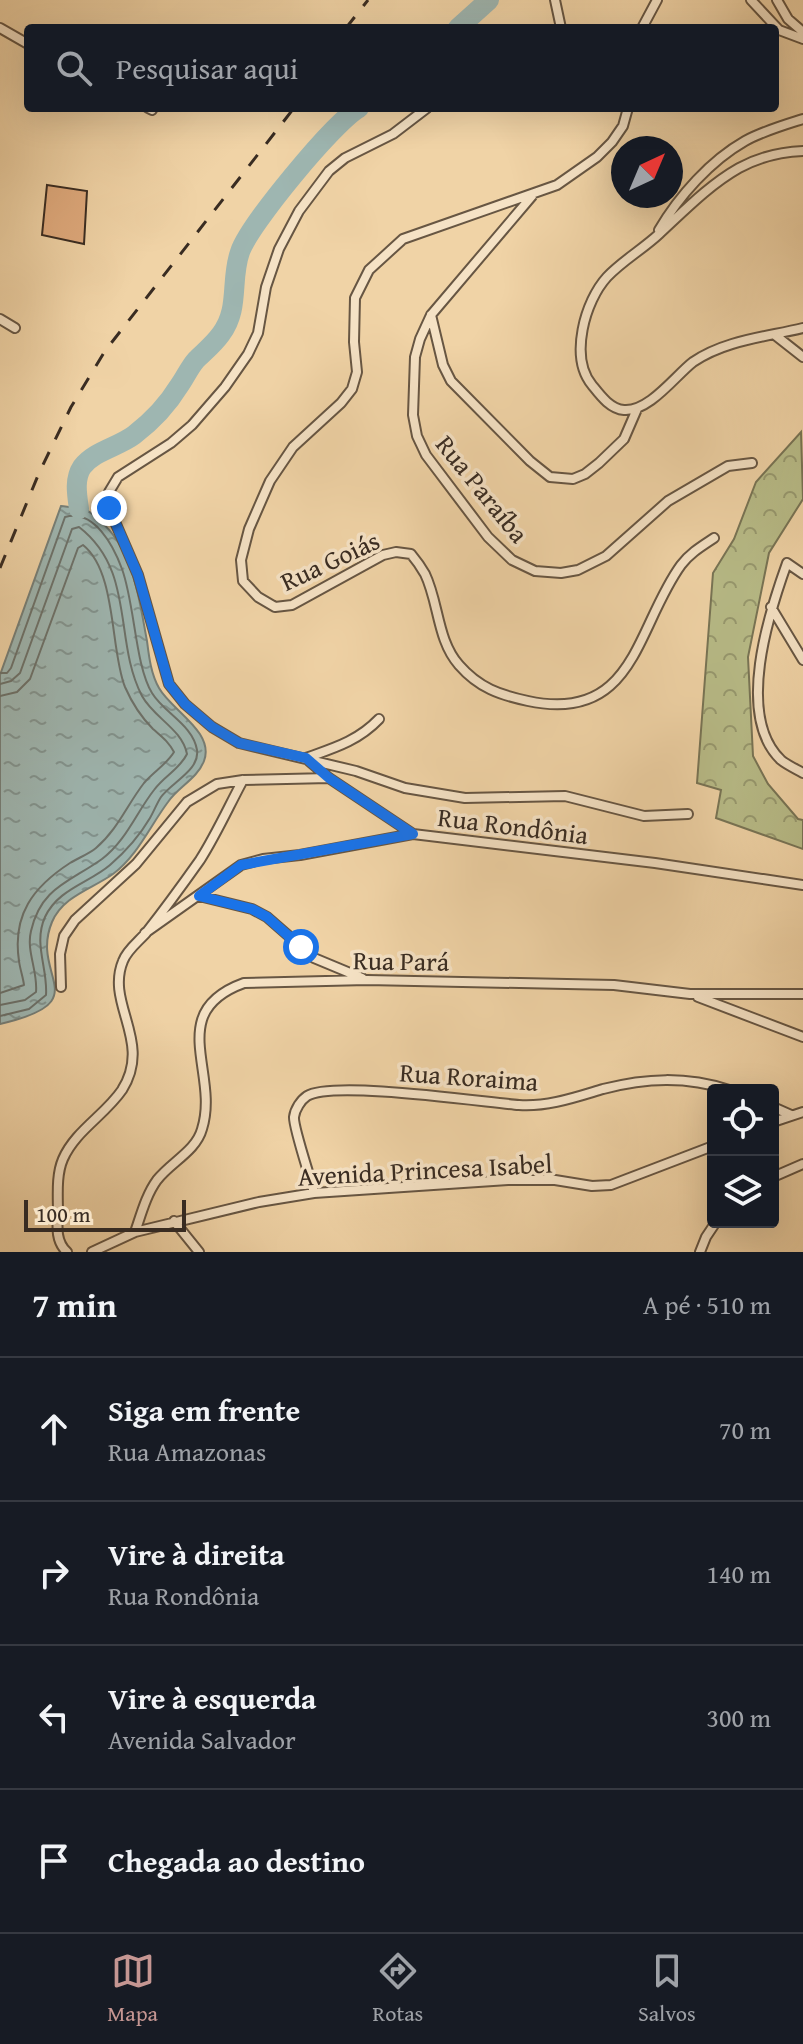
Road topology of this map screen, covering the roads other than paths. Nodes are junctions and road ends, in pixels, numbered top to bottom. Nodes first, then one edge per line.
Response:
1 (555, 0) edge
2 (657, 0) edge
3 (751, 0) edge
4 (777, 0) edge
5 (560, 24) edge
6 (644, 24) edge
7 (773, 24) edge
8 (0, 28) edge
9 (779, 30) edge
10 (803, 32) edge
11 (803, 39) edge
12 (24, 42) edge
13 (422, 112) edge
14 (626, 112) edge
15 (803, 119) edge
16 (803, 151) edge
17 (533, 194) junction
18 (655, 239) junction
19 (431, 315) junction
20 (0, 319) edge
21 (15, 328) dead end
22 (803, 328) edge
23 (775, 335) junction
24 (803, 357) edge
25 (637, 409) junction
26 (752, 463) dead end
27 (714, 538) dead end
28 (803, 574) edge
29 (771, 607) junction
30 (803, 660) edge
31 (379, 719) dead end
32 (306, 758) junction
33 (803, 773) edge
34 (329, 778) junction
35 (243, 780) junction
36 (688, 814) dead end
37 (413, 834) junction
38 (803, 885) edge
39 (199, 896) junction
40 (145, 933) junction
41 (367, 980) junction
42 (61, 987) dead end
43 (690, 994) junction
44 (803, 994) edge
45 (803, 1037) edge
46 (710, 1084) edge
47 (779, 1110) edge
48 (803, 1112) edge
49 (792, 1115) junction
50 (779, 1120) edge
51 (707, 1148) edge
52 (803, 1164) edge
53 (779, 1174) edge
54 (314, 1193) junction
55 (174, 1221) junction
56 (712, 1228) edge
57 (135, 1232) junction
58 (67, 1252) edge
59 (92, 1252) edge
60 (199, 1252) edge
61 (700, 1252) edge

1 - 5 street
2 - 6 street
3 - 7 street
4 - 10 street
8 - 12 street
9 - 11 street
13 - 32 street
14 - 17 street
15 - 18 street
16 - 18 street
17 - 19 street, Rua Paraíba
17 - 27 street, Rua Goiás
18 - 25 street
19 - 25 street
19 - 26 street, Rua Paraíba
20 - 21 street
22 - 23 street
23 - 24 street
23 - 25 street
28 - 29 street
29 - 30 street
29 - 33 street
31 - 32 street
32 - 34 street
32 - 36 street
34 - 35 street
34 - 37 street
35 - 40 street, Rua Rondônia
35 - 42 street
37 - 38 street, Rua Rondônia
37 - 39 street, Rua Rondônia
39 - 40 street, Rua Rondônia
39 - 41 street
40 - 58 street, Rua Rondônia
41 - 43 street, Rua Pará
41 - 57 street, Rua Pará
43 - 44 street, Rua Pará
43 - 45 street
46 - 54 street, Rua Roraima
47 - 49 street
48 - 49 street
49 - 50 street
51 - 54 street, Avenida Princesa Isabel
52 - 53 street
54 - 55 street, Avenida Princesa Isabel
55 - 57 street, Avenida Princesa Isabel
55 - 60 street
56 - 61 street
57 - 59 street

